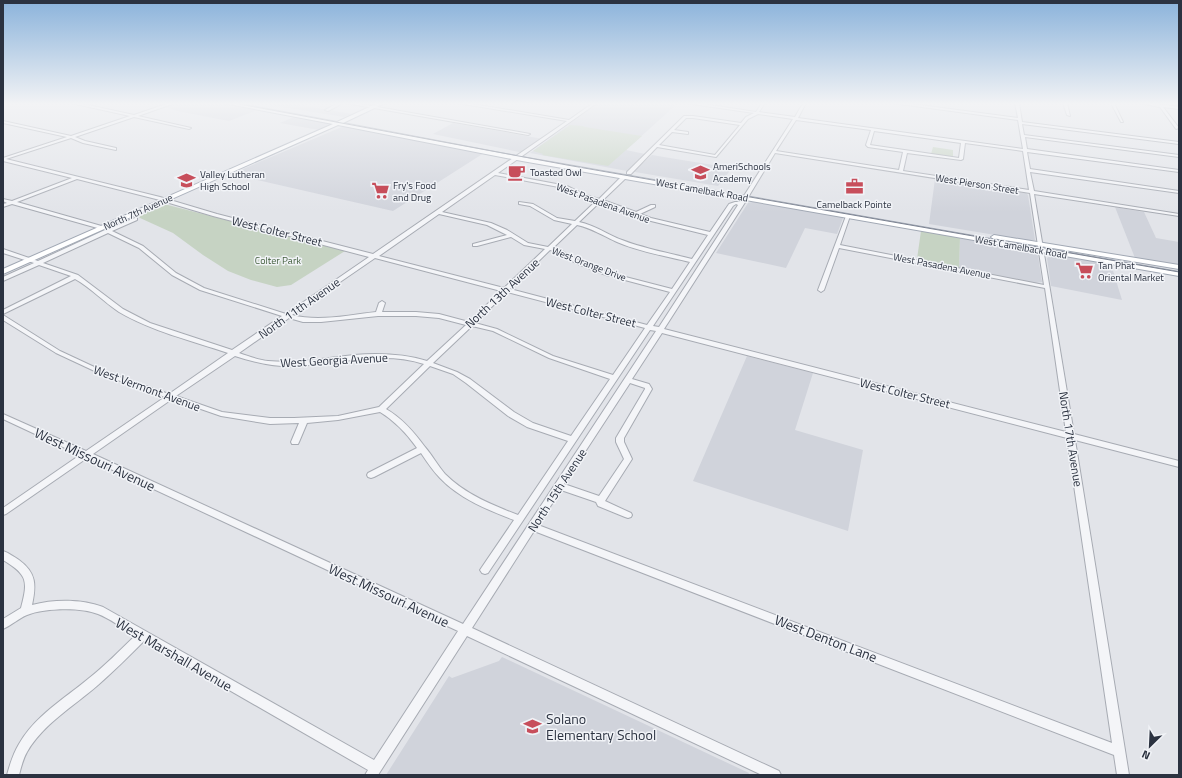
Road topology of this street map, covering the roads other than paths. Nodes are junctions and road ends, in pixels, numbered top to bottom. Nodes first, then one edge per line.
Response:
1 (65, 139) edge
2 (78, 139) edge
3 (302, 139) edge
4 (421, 139) edge
5 (450, 139) edge
6 (544, 139) edge
7 (663, 139) edge
8 (730, 139) edge
9 (782, 139) edge
10 (870, 139) edge
11 (944, 139) edge
12 (1023, 139) edge
13 (1048, 139) edge
14 (1159, 139) edge
15 (963, 142) junction
16 (1179, 142) edge
17 (656, 146) junction
18 (115, 149) dead end
19 (1025, 150) junction
20 (774, 152) junction
21 (905, 152) junction
22 (523, 154) junction
23 (1179, 156) edge
24 (517, 158) junction
25 (3, 160) edge
26 (1028, 170) junction
27 (1179, 171) edge
28 (901, 172) junction
29 (494, 173) junction
30 (627, 175) junction
31 (77, 178) junction
32 (1032, 192) junction
33 (1179, 192) edge
34 (745, 198) junction
35 (3, 200) edge
36 (600, 200) junction
37 (164, 201) junction
38 (12, 203) junction
39 (520, 203) dead end
40 (3, 206) edge
41 (653, 206) dead end
42 (437, 212) junction
43 (635, 214) junction
44 (1179, 215) edge
45 (848, 216) junction
46 (135, 219) dead end
47 (720, 222) junction
48 (576, 223) junction
49 (729, 223) junction
50 (105, 230) junction
51 (712, 234) junction
52 (511, 235) junction
53 (475, 245) dead end
54 (837, 246) junction
55 (1041, 248) junction
56 (549, 249) junction
57 (3, 251) edge
58 (374, 256) junction
59 (31, 260) junction
60 (694, 261) junction
61 (40, 262) junction
62 (1179, 267) edge
63 (3, 272) edge
64 (1179, 274) edge
65 (76, 276) junction
66 (3, 278) edge
67 (1048, 286) junction
68 (505, 290) junction
69 (821, 290) dead end
70 (674, 291) junction
71 (382, 303) dead end
72 (3, 312) edge
73 (378, 314) junction
74 (287, 316) junction
75 (3, 317) edge
76 (470, 323) junction
77 (649, 327) junction
78 (660, 330) junction
79 (232, 354) junction
80 (428, 363) junction
81 (615, 378) junction
82 (628, 380) junction
83 (170, 397) junction
84 (381, 409) junction
85 (3, 416) edge
86 (304, 421) junction
87 (1070, 436) junction
88 (573, 440) junction
89 (295, 442) dead end
90 (423, 449) junction
91 (86, 454) junction
92 (1179, 464) edge
93 (371, 475) dead end
94 (560, 486) junction
95 (600, 500) junction
96 (3, 512) edge
97 (628, 515) dead end
98 (520, 519) junction
99 (533, 527) junction
100 (3, 555) edge
101 (485, 570) dead end
102 (25, 611) junction
103 (3, 624) edge
104 (466, 630) junction
105 (142, 636) junction
106 (1119, 751) junction
107 (374, 772) edge
108 (13, 774) edge
109 (775, 775) edge
110 (1123, 775) edge

1 - 25 street
2 - 18 street
3 - 37 main road, North 7th Avenue
4 - 24 main road, West Camelback Road
5 - 22 main road, West Camelback Road
6 - 22 street, North 11th Avenue
7 - 17 street, North 13th Avenue
8 - 17 street
9 - 20 street, North 15th Avenue
10 - 21 street
11 - 15 street
12 - 19 street, North 17th Avenue
13 - 23 street
14 - 16 street
15 - 19 street
15 - 21 street
17 - 30 street, North 13th Avenue
19 - 26 street, North 17th Avenue
19 - 27 street
20 - 28 street, West Pierson Street
20 - 34 street, North 15th Avenue
21 - 28 street
22 - 24 street, North 11th Avenue
22 - 30 main road, West Camelback Road
24 - 29 street, North 11th Avenue
24 - 30 main road, West Camelback Road
25 - 31 street, West Colter Street
26 - 32 street, North 17th Avenue
26 - 33 street
28 - 32 street, West Pierson Street
29 - 36 street, West Pasadena Avenue
29 - 42 street, North 11th Avenue
30 - 34 main road, West Camelback Road
30 - 36 street, North 13th Avenue
31 - 37 street, West Colter Street
31 - 38 street
32 - 44 street, West Pierson Street
32 - 55 street, North 17th Avenue
34 - 45 main road, West Camelback Road
34 - 47 street, North 15th Avenue
34 - 49 street, North 15th Avenue
34 - 55 main road, West Camelback Road
35 - 38 street
36 - 43 street, West Pasadena Avenue
36 - 48 street, North 13th Avenue
37 - 50 main road, North 7th Avenue
37 - 58 street, West Colter Street
38 - 40 street
38 - 50 street
39 - 48 street
41 - 43 street
42 - 52 street, West Orange Drive
42 - 58 street, North 11th Avenue
43 - 51 street, West Pasadena Avenue
45 - 54 street
45 - 55 main road, West Camelback Road
46 - 50 street, North 7th Avenue
47 - 49 street
47 - 51 street, North 15th Avenue
48 - 56 street, North 13th Avenue
48 - 60 street
49 - 78 street, North 15th Avenue
50 - 59 main road, North 7th Avenue
50 - 61 street, North 7th Avenue
50 - 74 street
51 - 60 street, North 15th Avenue
52 - 53 street
52 - 56 street, West Orange Drive
54 - 67 street, West Pasadena Avenue
54 - 69 street
55 - 62 main road, West Camelback Road
55 - 64 main road, West Camelback Road
55 - 67 street, North 17th Avenue
56 - 68 street, North 13th Avenue
56 - 70 street, West Orange Drive
57 - 59 street, West Georgia Avenue
58 - 68 street, West Colter Street
58 - 74 street, North 11th Avenue
59 - 61 street, West Georgia Avenue
59 - 63 main road, North 7th Avenue
60 - 70 street, North 15th Avenue
61 - 65 street, West Georgia Avenue
61 - 66 street, North 7th Avenue
65 - 72 street
65 - 79 street, West Georgia Avenue
67 - 87 street, North 17th Avenue
68 - 76 street, North 13th Avenue
68 - 77 street, West Colter Street
70 - 77 street, North 15th Avenue
71 - 73 street
73 - 74 street
73 - 76 street
74 - 79 street, North 11th Avenue
75 - 83 street, West Vermont Avenue
76 - 80 street, North 13th Avenue
76 - 81 street
77 - 78 street, West Colter Street
77 - 81 street, North 15th Avenue
78 - 82 street, North 15th Avenue
78 - 87 street, West Colter Street
79 - 80 street, West Georgia Avenue
79 - 83 street, North 11th Avenue
80 - 84 street, North 13th Avenue
80 - 88 street, West Georgia Avenue
81 - 88 street, North 15th Avenue
82 - 94 street, North 15th Avenue
82 - 95 street
83 - 86 street, West Vermont Avenue
83 - 91 street, North 11th Avenue
84 - 86 street, West Vermont Avenue
84 - 90 street
85 - 91 street, West Missouri Avenue
86 - 89 street
87 - 92 street, West Colter Street
87 - 106 street, North 17th Avenue
88 - 98 street, North 15th Avenue
90 - 93 street
90 - 98 street
91 - 96 street, North 11th Avenue
91 - 104 street, West Missouri Avenue
94 - 95 street
94 - 99 street, North 15th Avenue
95 - 97 street
98 - 101 street, North 15th Avenue
99 - 104 street, North 15th Avenue
99 - 106 street, West Denton Lane
100 - 102 street
102 - 103 street
102 - 105 street, West Marshall Avenue
104 - 107 street, North 15th Avenue
104 - 109 street, West Missouri Avenue
105 - 107 street, West Marshall Avenue
105 - 108 street
106 - 110 street, North 17th Avenue

